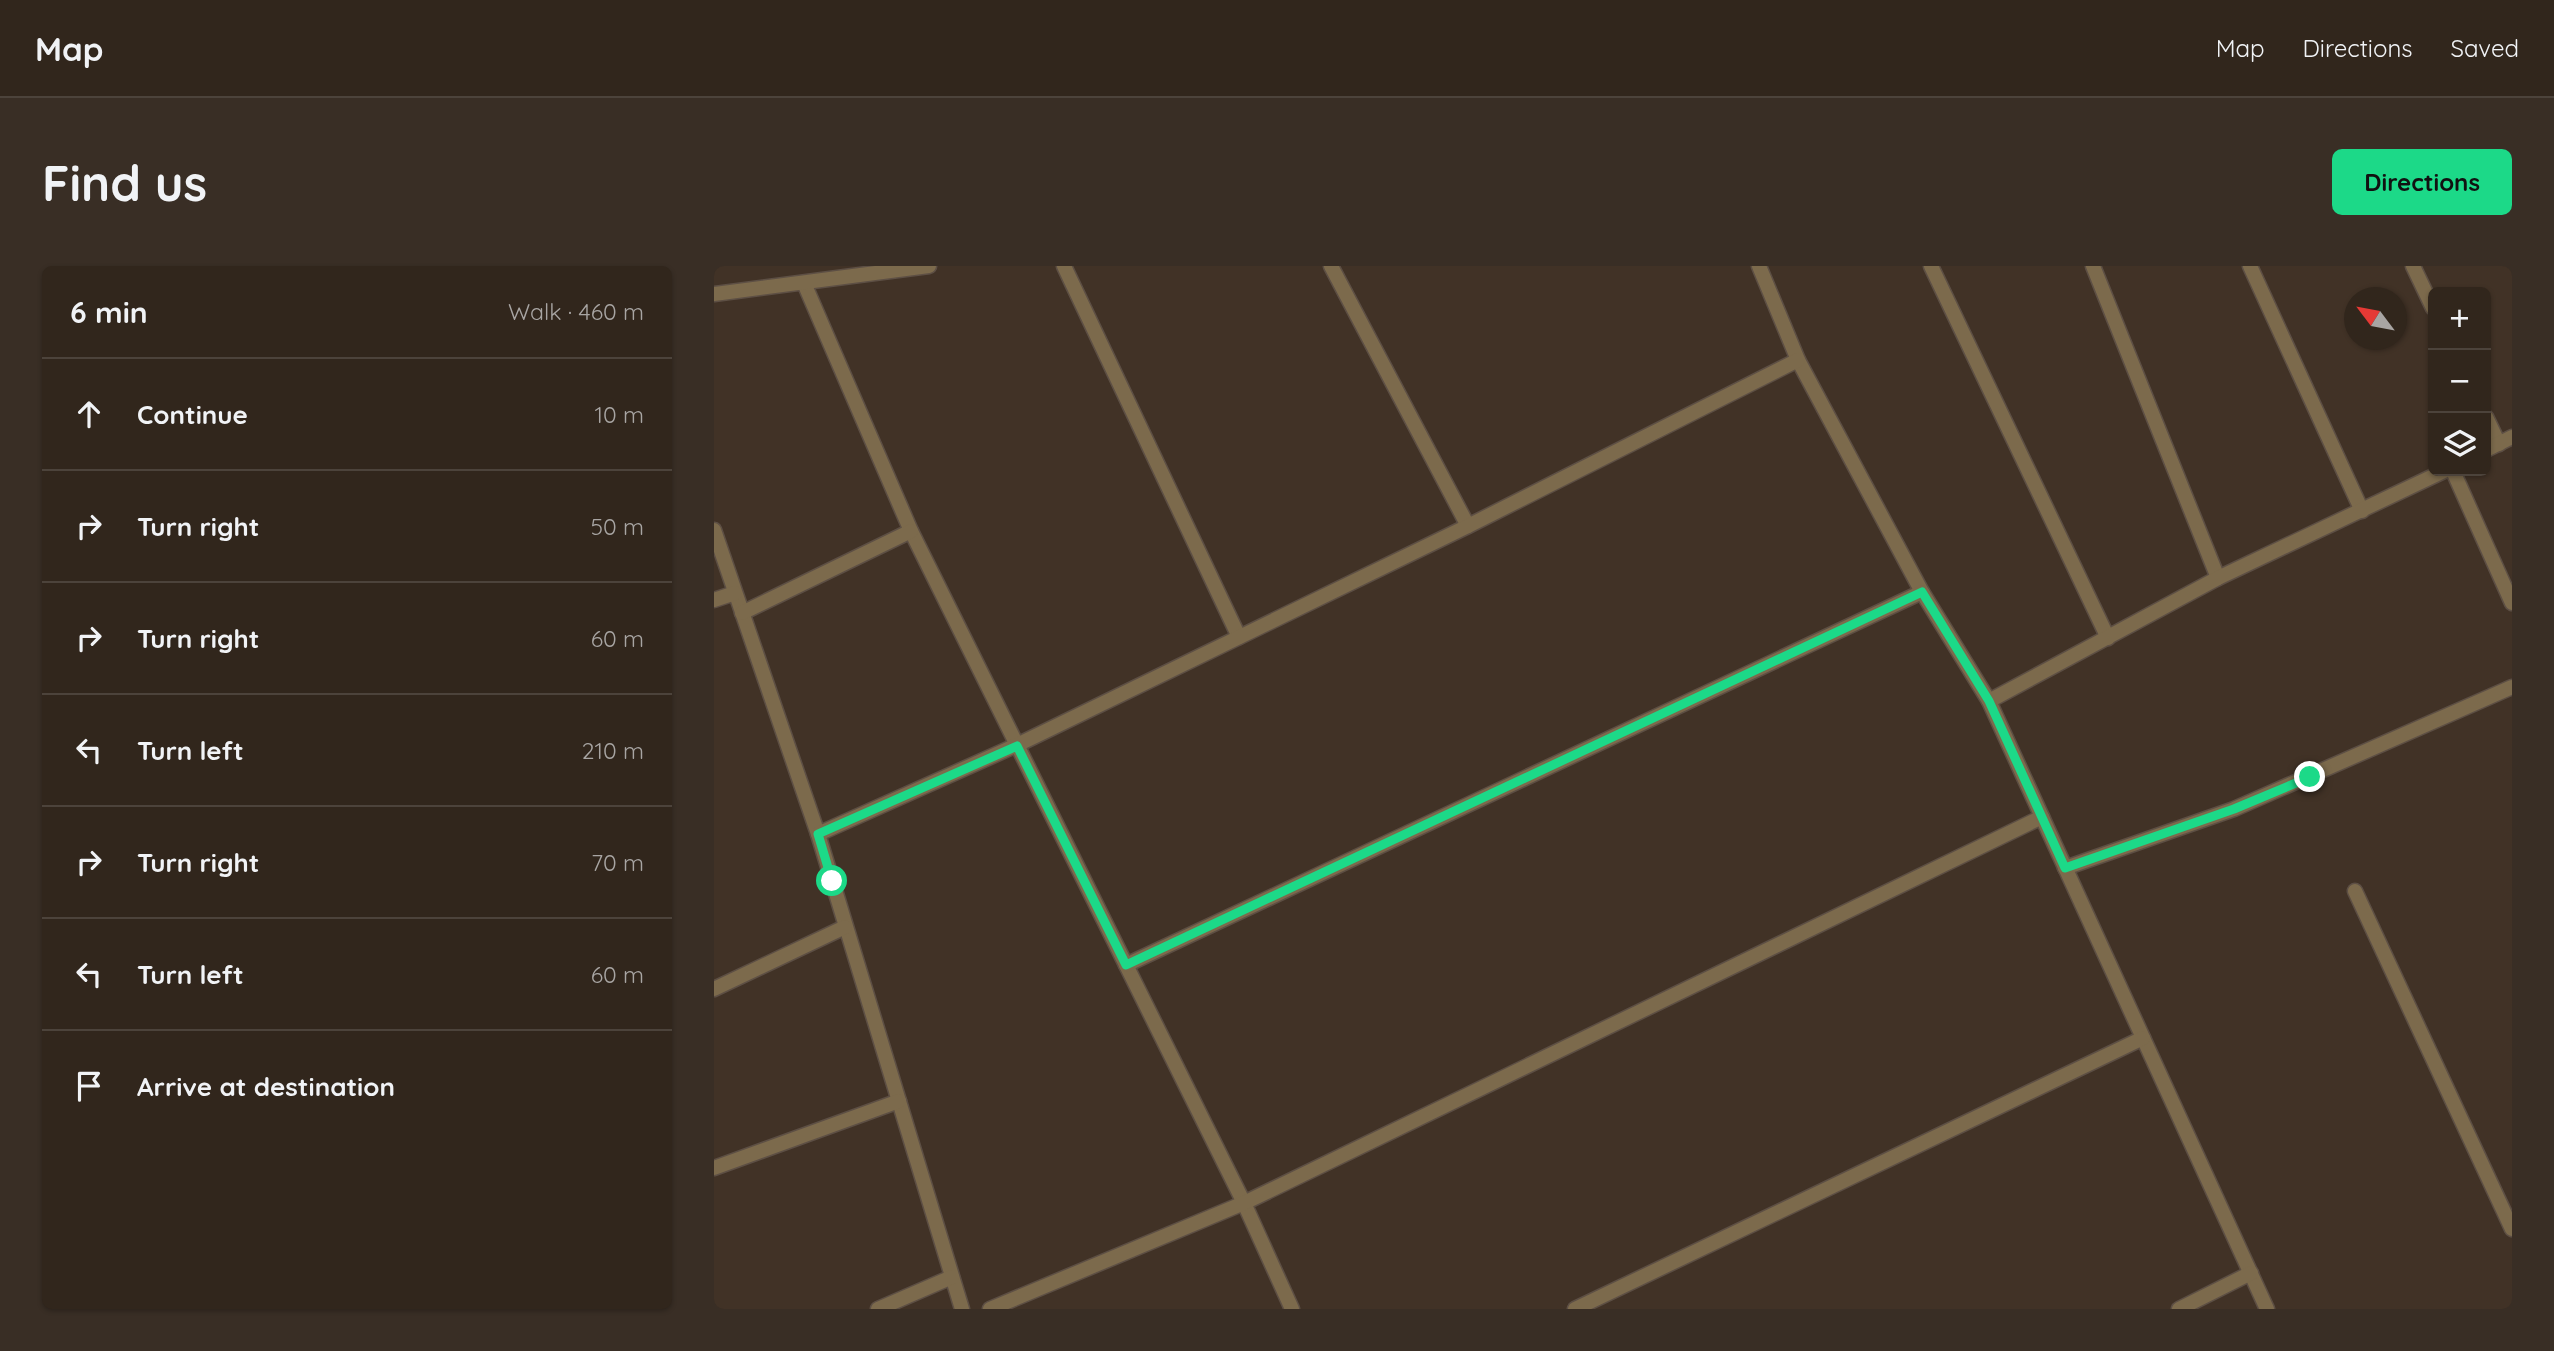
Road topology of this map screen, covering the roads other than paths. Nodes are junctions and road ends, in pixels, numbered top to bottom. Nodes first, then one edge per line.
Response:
1 (929, 266) edge
2 (1064, 266) edge
3 (1331, 266) edge
4 (1759, 266) edge
5 (1931, 266) edge
6 (2093, 266) edge
7 (2250, 266) edge
8 (2413, 266) edge
9 (804, 283) junction
10 (714, 293) edge
11 (2428, 298) edge
12 (1798, 360) junction
13 (2491, 427) edge
14 (2499, 444) edge
15 (2433, 476) edge
16 (2455, 476) edge
17 (2362, 510) junction
18 (1468, 526) junction
19 (714, 530) edge
20 (911, 531) junction
21 (2218, 579) junction
22 (1922, 592) junction
23 (735, 593) junction
24 (714, 600) edge
25 (2512, 603) edge
26 (742, 613) junction
27 (1240, 638) junction
28 (2108, 638) junction
29 (2512, 687) edge
30 (1989, 701) junction
31 (1017, 746) junction
32 (2042, 817) junction
33 (818, 834) junction
34 (2065, 868) junction
35 (2355, 891) dead end
36 (845, 927) junction
37 (1126, 965) junction
38 (714, 989) edge
39 (2143, 1038) junction
40 (899, 1101) junction
41 (714, 1168) edge
42 (1244, 1203) junction
43 (2512, 1229) edge
44 (2251, 1273) junction
45 (952, 1277) junction
46 (878, 1309) edge
47 (962, 1309) edge
48 (990, 1309) edge
49 (1292, 1309) edge
50 (1575, 1309) edge
51 (2179, 1309) edge
52 (2267, 1309) edge

1 - 9 street
2 - 27 street
3 - 18 street
4 - 12 street
5 - 28 street
6 - 21 street
7 - 17 street
8 - 11 street
9 - 10 street
9 - 20 street
12 - 18 street
12 - 22 street
13 - 14 street
15 - 17 street
16 - 25 street
17 - 21 street
18 - 27 street
19 - 23 street
20 - 26 street
20 - 31 street
21 - 28 street
22 - 30 street
22 - 37 street
23 - 24 street
23 - 26 street
26 - 33 street
27 - 31 street
28 - 30 street
29 - 34 street
30 - 32 street
31 - 33 street
31 - 37 street
32 - 34 street
32 - 42 street
33 - 36 street
34 - 39 street
35 - 43 street
36 - 38 street
36 - 40 street
37 - 42 street
39 - 44 street
39 - 50 street
40 - 41 street
40 - 45 street
42 - 48 street
42 - 49 street
44 - 51 street
44 - 52 street
45 - 46 street
45 - 47 street

